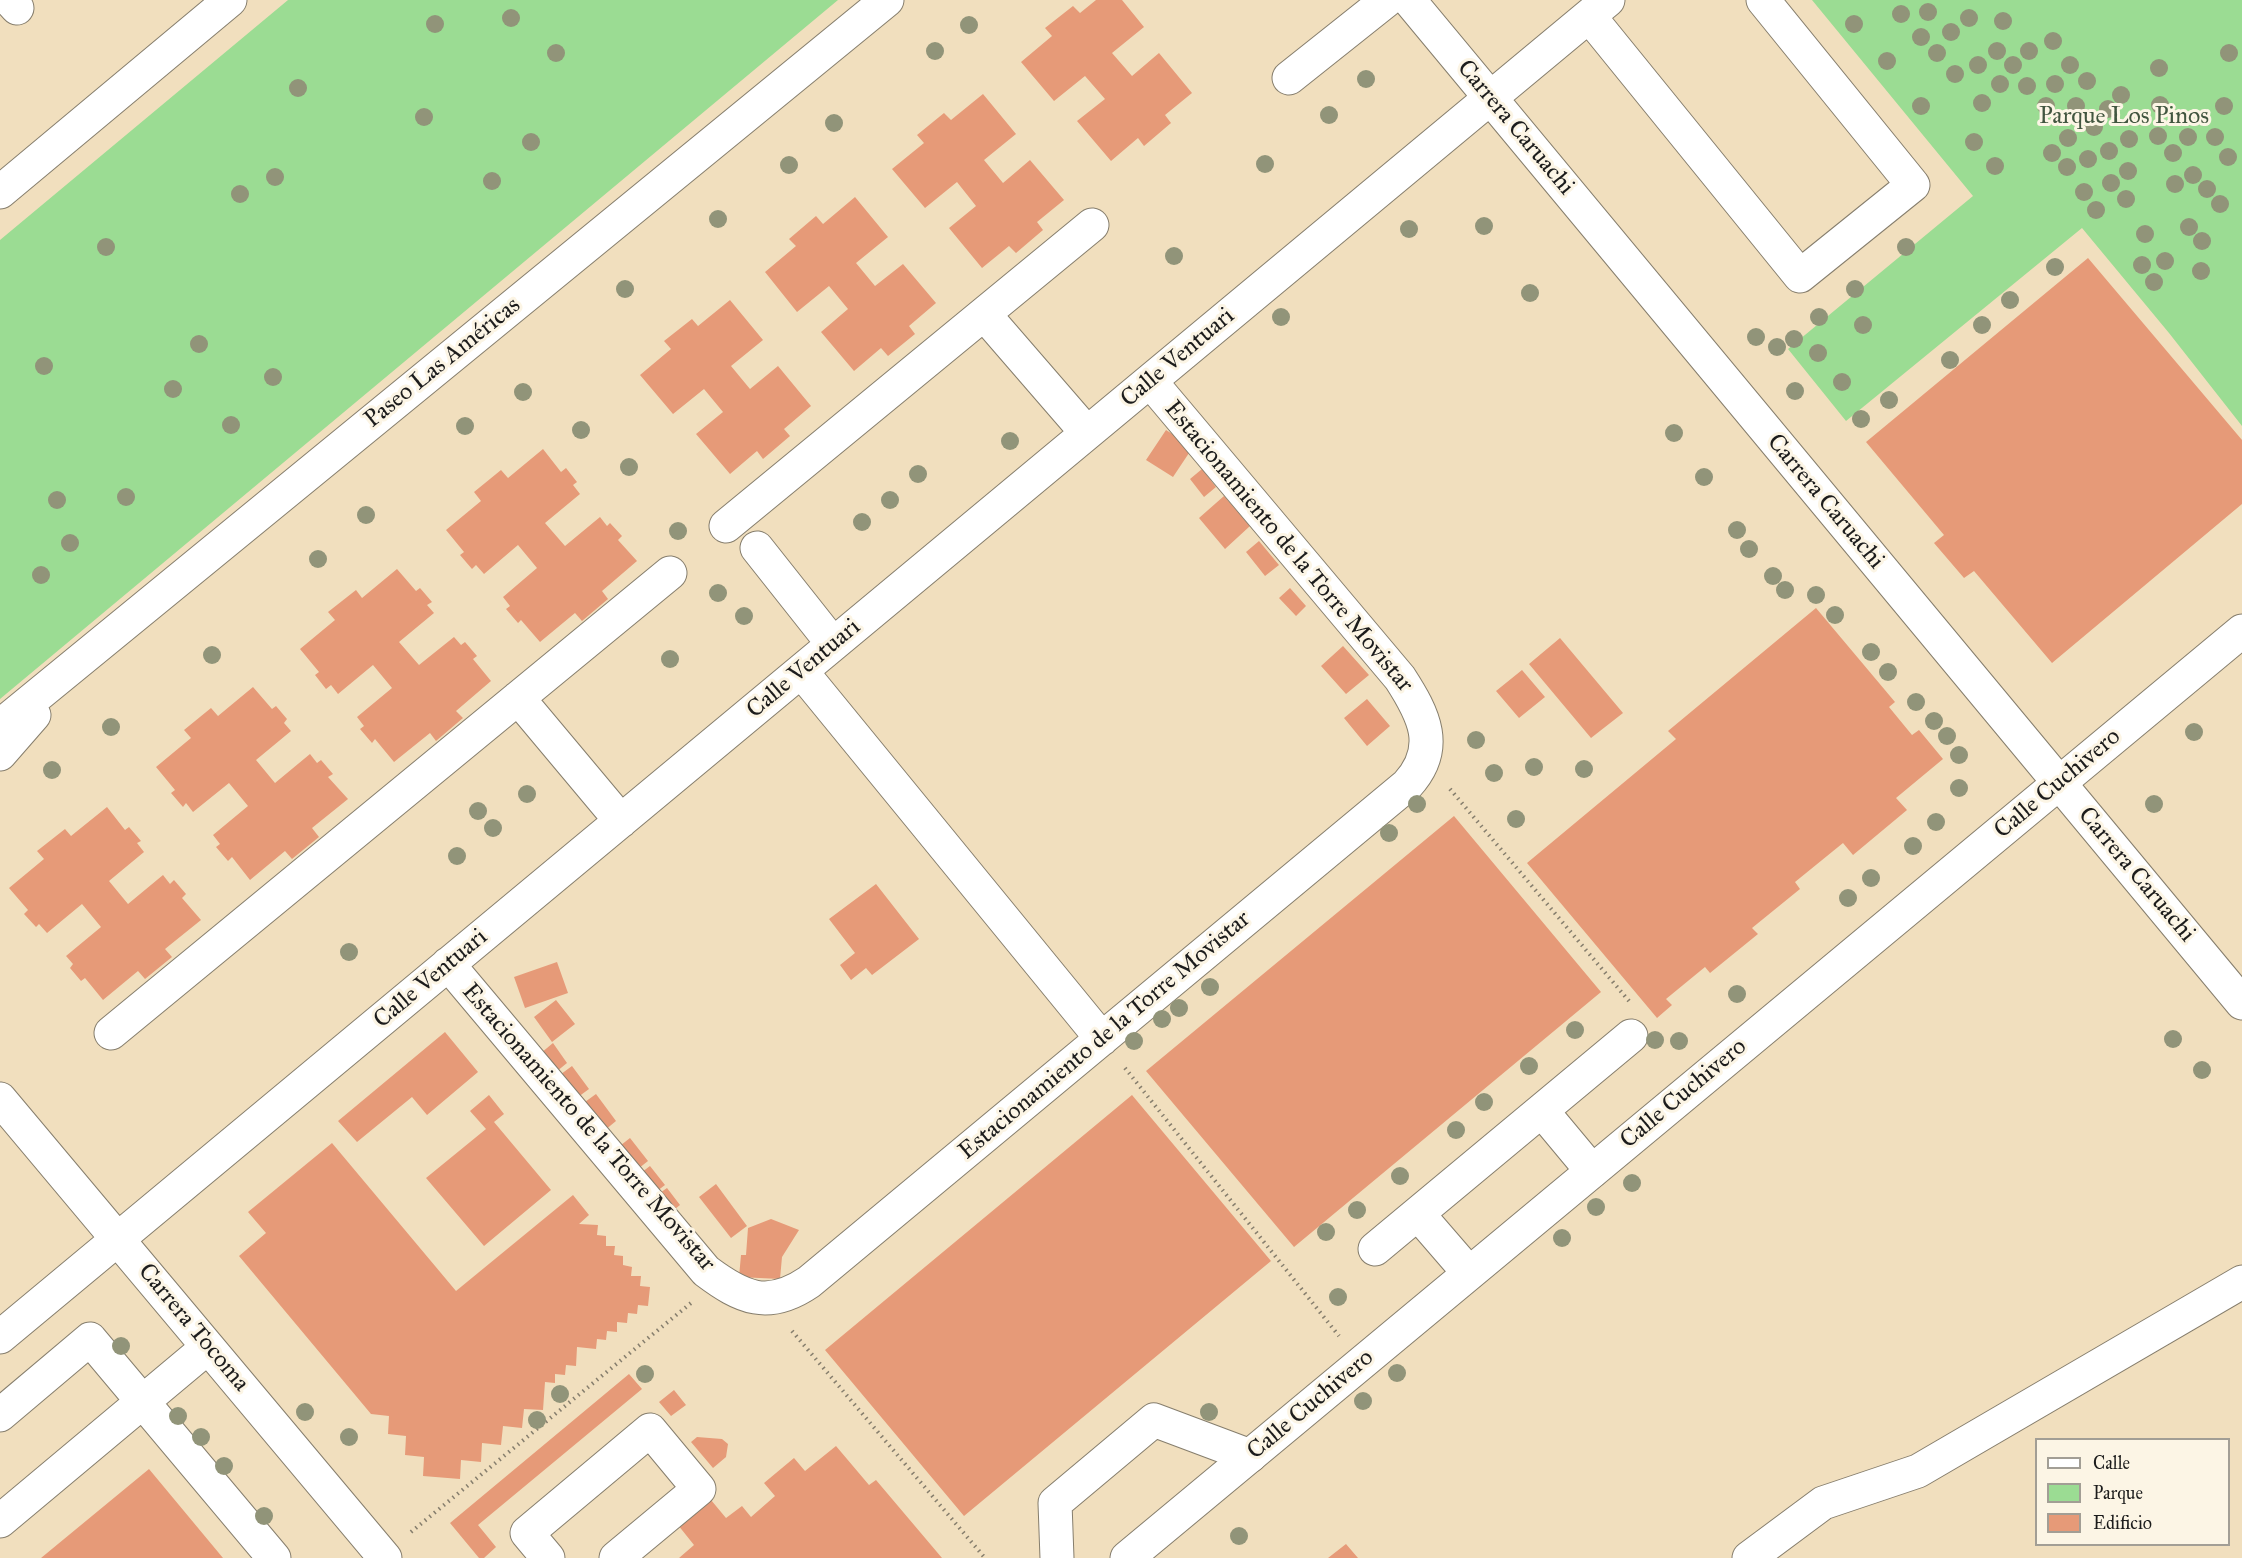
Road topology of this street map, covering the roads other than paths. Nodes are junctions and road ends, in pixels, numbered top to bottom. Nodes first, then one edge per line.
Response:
1 (230, 0) edge
2 (887, 0) edge
3 (1387, 0) edge
4 (1409, 0) edge
5 (1763, 0) edge
6 (1599, 8) edge
7 (1289, 78) dead end
8 (1491, 98) junction
9 (0, 192) edge
10 (1092, 225) dead end
11 (984, 314) junction
12 (1150, 381) junction
13 (1087, 433) junction
14 (726, 526) dead end
15 (758, 548) dead end
16 (670, 573) dead end
17 (2242, 631) edge
18 (833, 645) junction
19 (84, 656) junction
20 (801, 671) junction
21 (518, 698) junction
22 (0, 726) edge
23 (0, 754) edge
24 (2059, 783) junction
25 (621, 821) junction
26 (448, 964) junction
27 (2242, 1003) edge
28 (1634, 1023) road end
29 (111, 1032) dead end
30 (1102, 1039) junction
31 (0, 1099) edge
32 (1542, 1111) junction
33 (1592, 1171) junction
34 (1418, 1214) junction
35 (118, 1239) junction
36 (1375, 1249) dead end
37 (1469, 1273) junction
38 (2242, 1282) edge
39 (0, 1337) edge
40 (208, 1347) junction
41 (143, 1402) junction
42 (0, 1414) edge
43 (1250, 1456) junction
44 (0, 1521) edge
45 (384, 1557) edge
46 (274, 1558) edge
47 (549, 1558) edge
48 (616, 1558) edge
49 (1057, 1558) edge
50 (1126, 1558) edge
51 (1749, 1558) edge

1 - 9 street
2 - 19 street, Paseo Las Américas
3 - 7 street
4 - 8 street, Carrera Caruachi
5 - 6 street
6 - 8 street, Calle Ventuari
8 - 12 street, Calle Ventuari
8 - 24 street, Carrera Caruachi
10 - 11 street
11 - 13 street
11 - 14 street
12 - 13 street, Calle Ventuari
12 - 30 street, Estacionamiento de la Torre Movistar
13 - 18 street, Calle Ventuari
15 - 18 street
16 - 21 street
17 - 24 street, Calle Cuchivero
18 - 20 street, Calle Ventuari
19 - 22 street, Paseo Las Américas
19 - 23 street
20 - 25 street, Calle Ventuari
20 - 30 street
21 - 25 street
21 - 29 street
24 - 27 street, Carrera Caruachi
24 - 33 street, Calle Cuchivero
25 - 26 street, Calle Ventuari
26 - 30 street, Estacionamiento de la Torre Movistar
26 - 35 street, Calle Ventuari
28 - 32 street
31 - 35 street, Carrera Tocoma
32 - 33 street
32 - 34 street
33 - 37 street, Calle Cuchivero
34 - 36 street
34 - 37 street
35 - 39 street, Calle Ventuari
35 - 40 street, Carrera Tocoma
37 - 43 street, Calle Cuchivero
38 - 51 street
40 - 41 street
40 - 45 street, Carrera Tocoma
41 - 42 street
41 - 44 street
41 - 46 street
43 - 49 street
43 - 50 street, Calle Cuchivero
47 - 48 street

